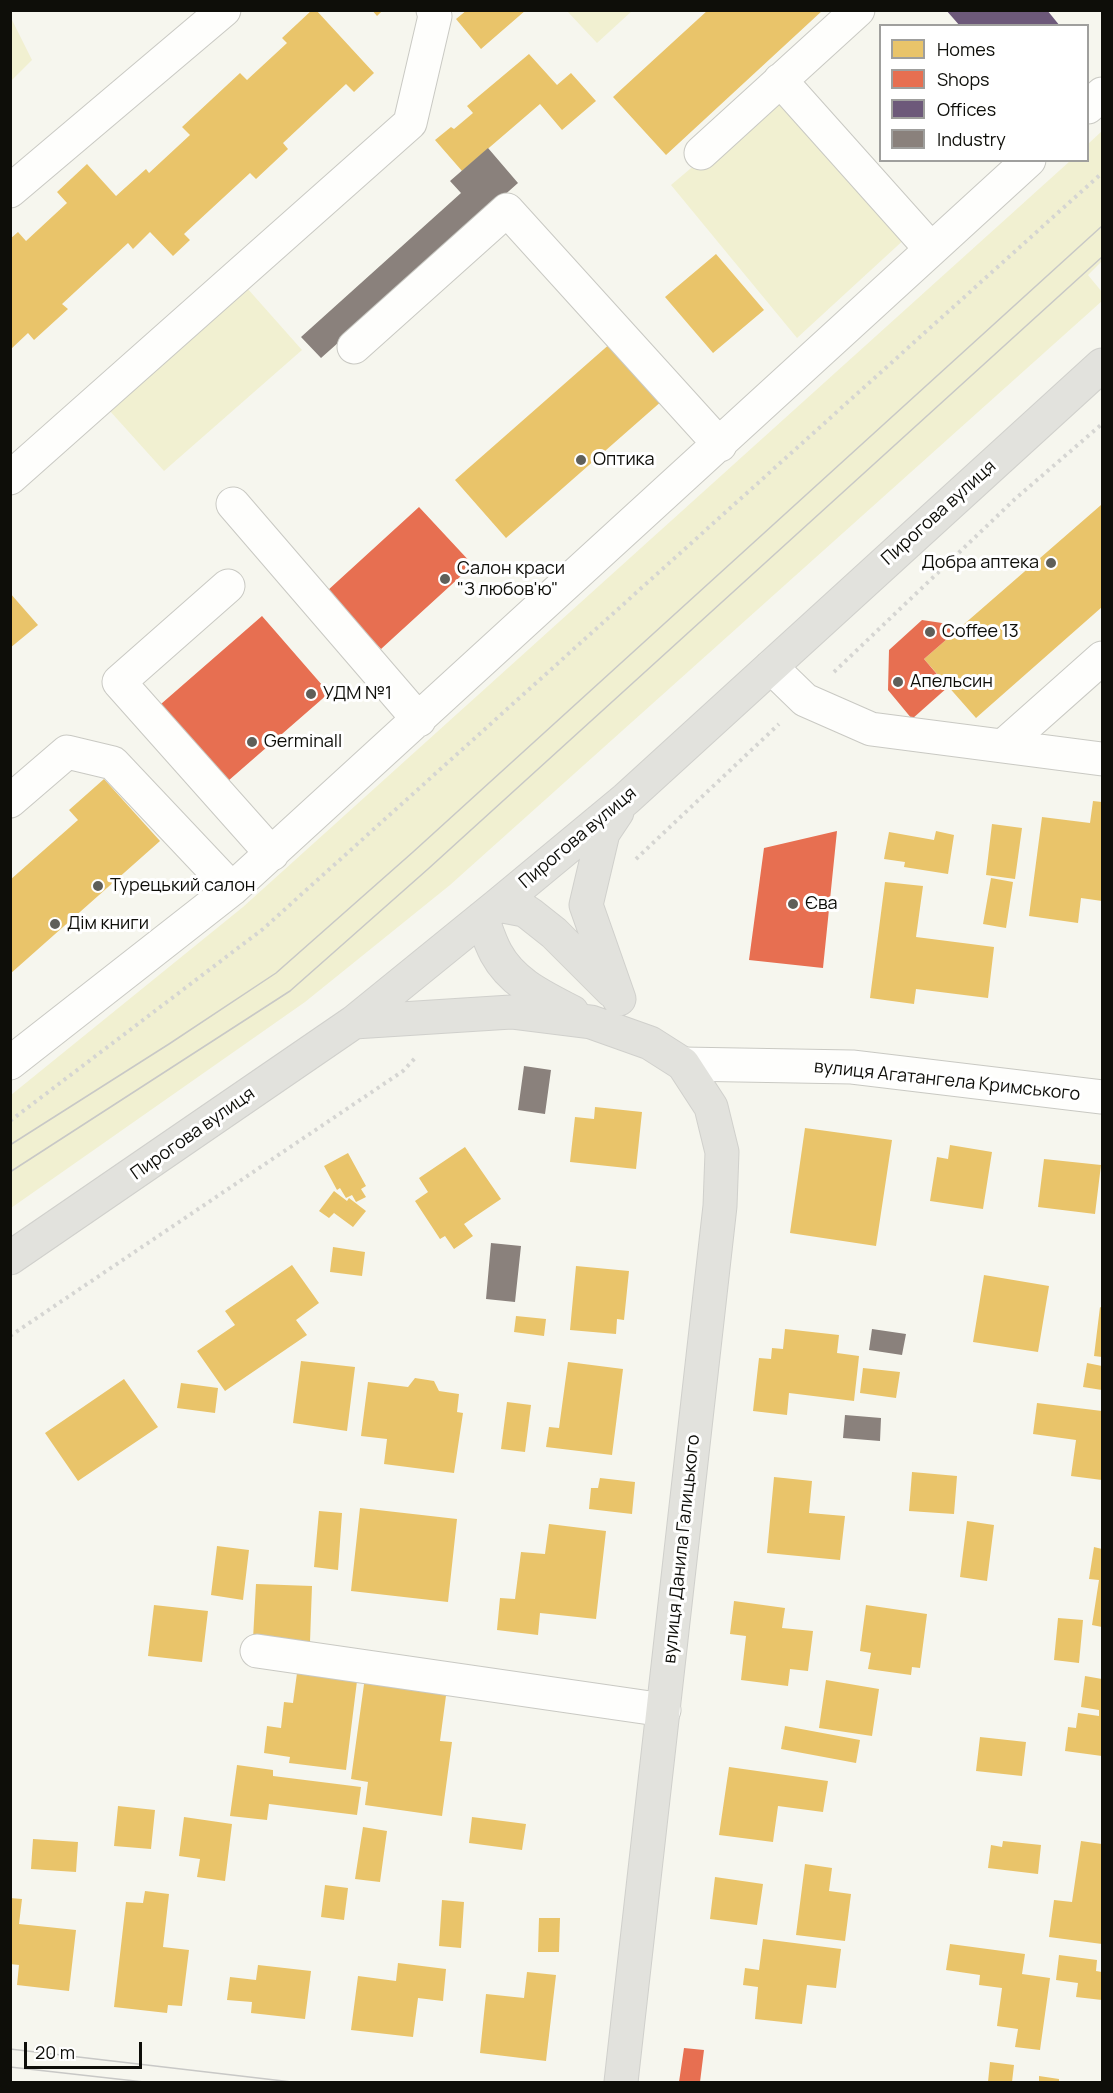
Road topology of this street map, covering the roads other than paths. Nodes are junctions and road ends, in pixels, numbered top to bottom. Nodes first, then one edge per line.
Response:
1 (224, 10) edge
2 (433, 10) edge
3 (858, 10) edge
4 (780, 80) junction
5 (1102, 94) edge
6 (1089, 106) edge
7 (701, 153) dead end
8 (1027, 162) edge
9 (10, 190) edge
10 (931, 249) junction
11 (354, 347) dead end
12 (1102, 365) edge
13 (720, 445) junction
14 (10, 478) edge
15 (233, 504) dead end
16 (228, 586) dead end
17 (1102, 657) edge
18 (771, 667) junction
19 (420, 720) junction
20 (1003, 746) junction
21 (1102, 759) edge
22 (626, 799) junction
23 (10, 801) edge
24 (272, 854) junction
25 (232, 889) junction
26 (490, 911) junction
27 (619, 999) junction
28 (354, 1022) junction
29 (591, 1022) junction
30 (651, 1042) junction
31 (10, 1063) edge
32 (683, 1064) junction
33 (1102, 1097) edge
34 (10, 1258) edge
35 (257, 1651) dead end
36 (664, 1710) junction
37 (621, 2082) edge

1 - 9 street
2 - 14 street
3 - 4 street
4 - 7 street
4 - 10 street
5 - 6 street
8 - 10 street
10 - 13 street
11 - 13 street
12 - 18 main road, Пирогова вулиця
13 - 19 street
15 - 19 street
16 - 24 street
17 - 20 street
18 - 20 street
18 - 22 main road, Пирогова вулиця
19 - 24 street
20 - 21 street
22 - 26 main road, Пирогова вулиця
22 - 27 main road
23 - 25 street
24 - 25 street
25 - 31 street
26 - 27 main road, вулиця Данила Галицького
26 - 28 main road, Пирогова вулиця
26 - 29 main road
27 - 30 main road, вулиця Данила Галицького
28 - 29 main road, вулиця Данила Галицького
28 - 34 main road, Пирогова вулиця
29 - 30 main road, вулиця Данила Галицького
30 - 32 main road, вулиця Данила Галицького
32 - 33 street, вулиця Агатангела Кримського
32 - 36 main road, вулиця Данила Галицького
35 - 36 street
36 - 37 main road, вулиця Данила Галицького

